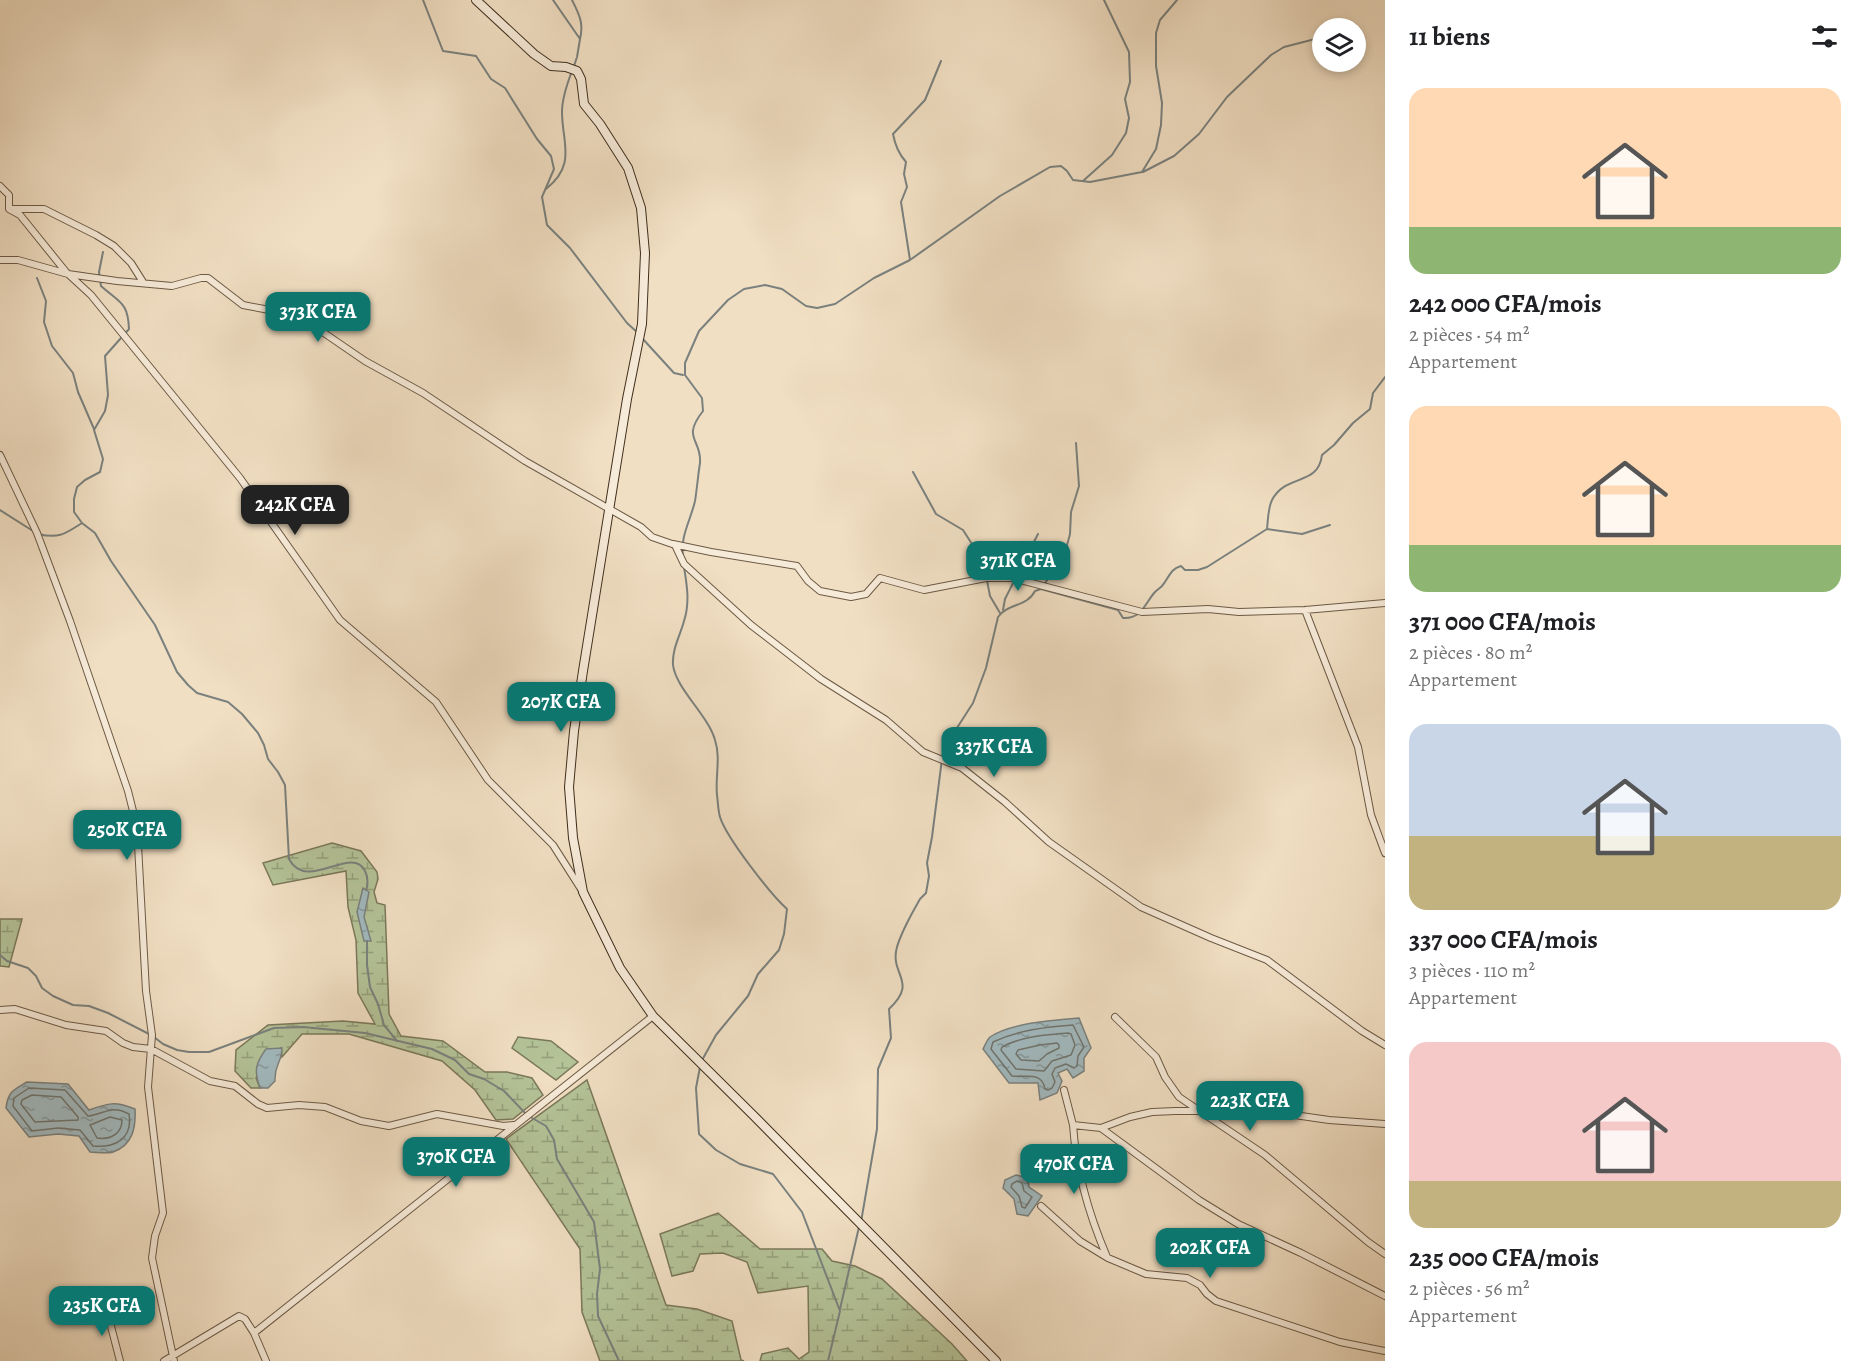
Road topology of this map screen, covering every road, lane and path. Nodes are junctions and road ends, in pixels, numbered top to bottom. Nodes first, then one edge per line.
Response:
1 (476, 0) edge
2 (0, 186) edge
3 (9, 209) junction
4 (0, 260) edge
5 (68, 274) junction
6 (143, 282) junction
7 (0, 455) edge
8 (609, 510) junction
9 (672, 544) junction
10 (1385, 603) edge
11 (1305, 610) junction
12 (1385, 853) edge
13 (583, 892) junction
14 (0, 1011) edge
15 (653, 1017) junction
16 (1115, 1017) dead end
17 (1385, 1045) edge
18 (151, 1049) junction
19 (1064, 1090) dead end
20 (1198, 1111) junction
21 (1385, 1124) edge
22 (514, 1125) junction
23 (1073, 1125) junction
24 (1101, 1128) junction
25 (1041, 1206) dead end
26 (1385, 1254) edge
27 (1108, 1258) junction
28 (1385, 1296) edge
29 (106, 1307) dead end
30 (254, 1333) junction
31 (1383, 1351) edge
32 (173, 1358) edge
33 (120, 1361) edge
34 (164, 1361) edge
35 (266, 1361) edge
36 (996, 1361) edge

1 - 8 street
2 - 3 street
3 - 5 street
3 - 6 street
4 - 5 street
5 - 6 street
5 - 13 street
6 - 8 street
7 - 18 street
8 - 9 street
8 - 13 street
9 - 11 street
9 - 17 street
10 - 11 street
11 - 12 street
13 - 15 street
14 - 18 street
15 - 22 street
15 - 36 street
16 - 20 street
18 - 22 street
18 - 32 street
19 - 23 street
20 - 21 street
20 - 24 street
20 - 26 street
22 - 30 street
23 - 24 street
23 - 27 street
24 - 28 street
25 - 27 street
27 - 31 street
29 - 33 street
30 - 32 street
30 - 35 street
32 - 34 street

